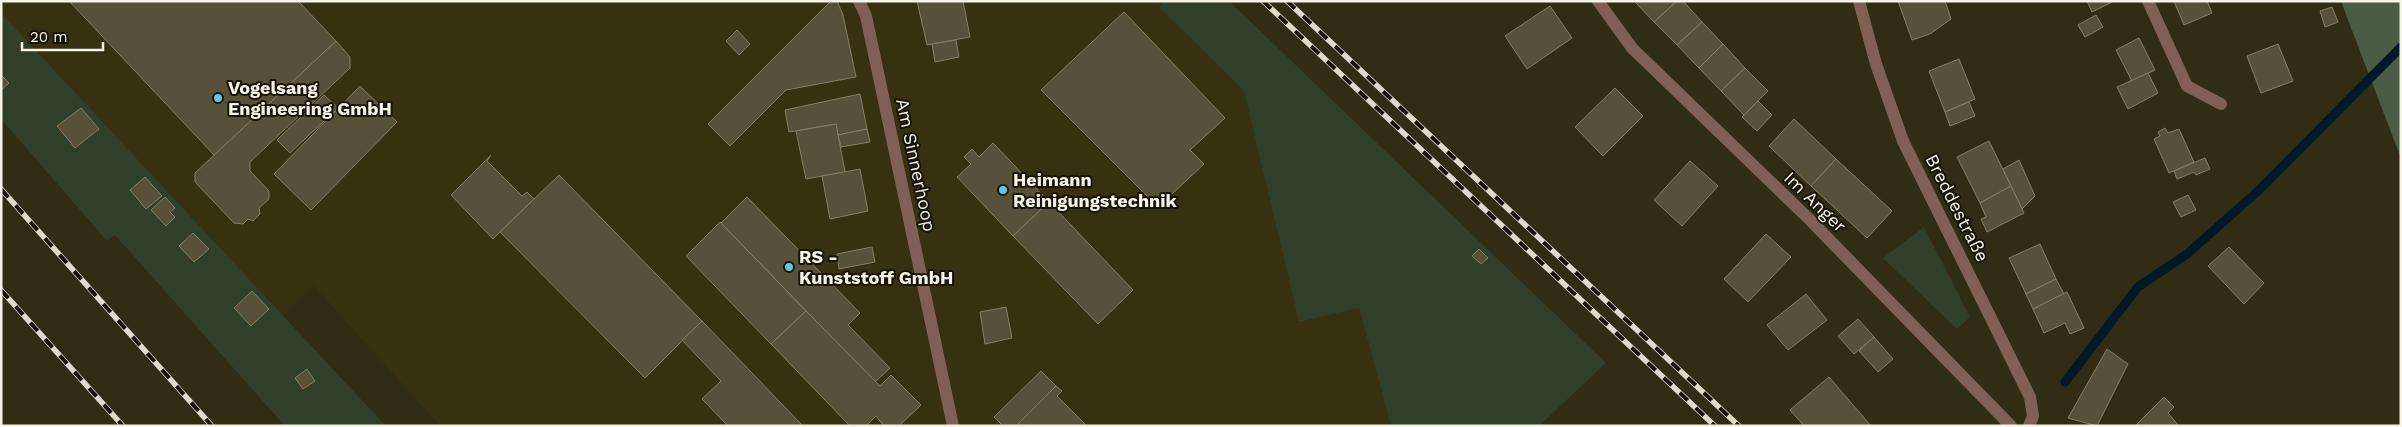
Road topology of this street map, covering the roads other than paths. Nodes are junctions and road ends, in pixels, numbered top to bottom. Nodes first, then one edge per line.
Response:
1 (859, 1) edge
2 (1598, 1) edge
3 (1859, 1) edge
4 (2148, 1) edge
5 (2221, 104) dead end
6 (953, 426) edge
7 (2011, 426) edge
8 (2029, 426) edge

1 - 6 street, Am Sinnerhoop
2 - 7 street, Im Anger
3 - 8 street, Breddestraße
4 - 5 street

